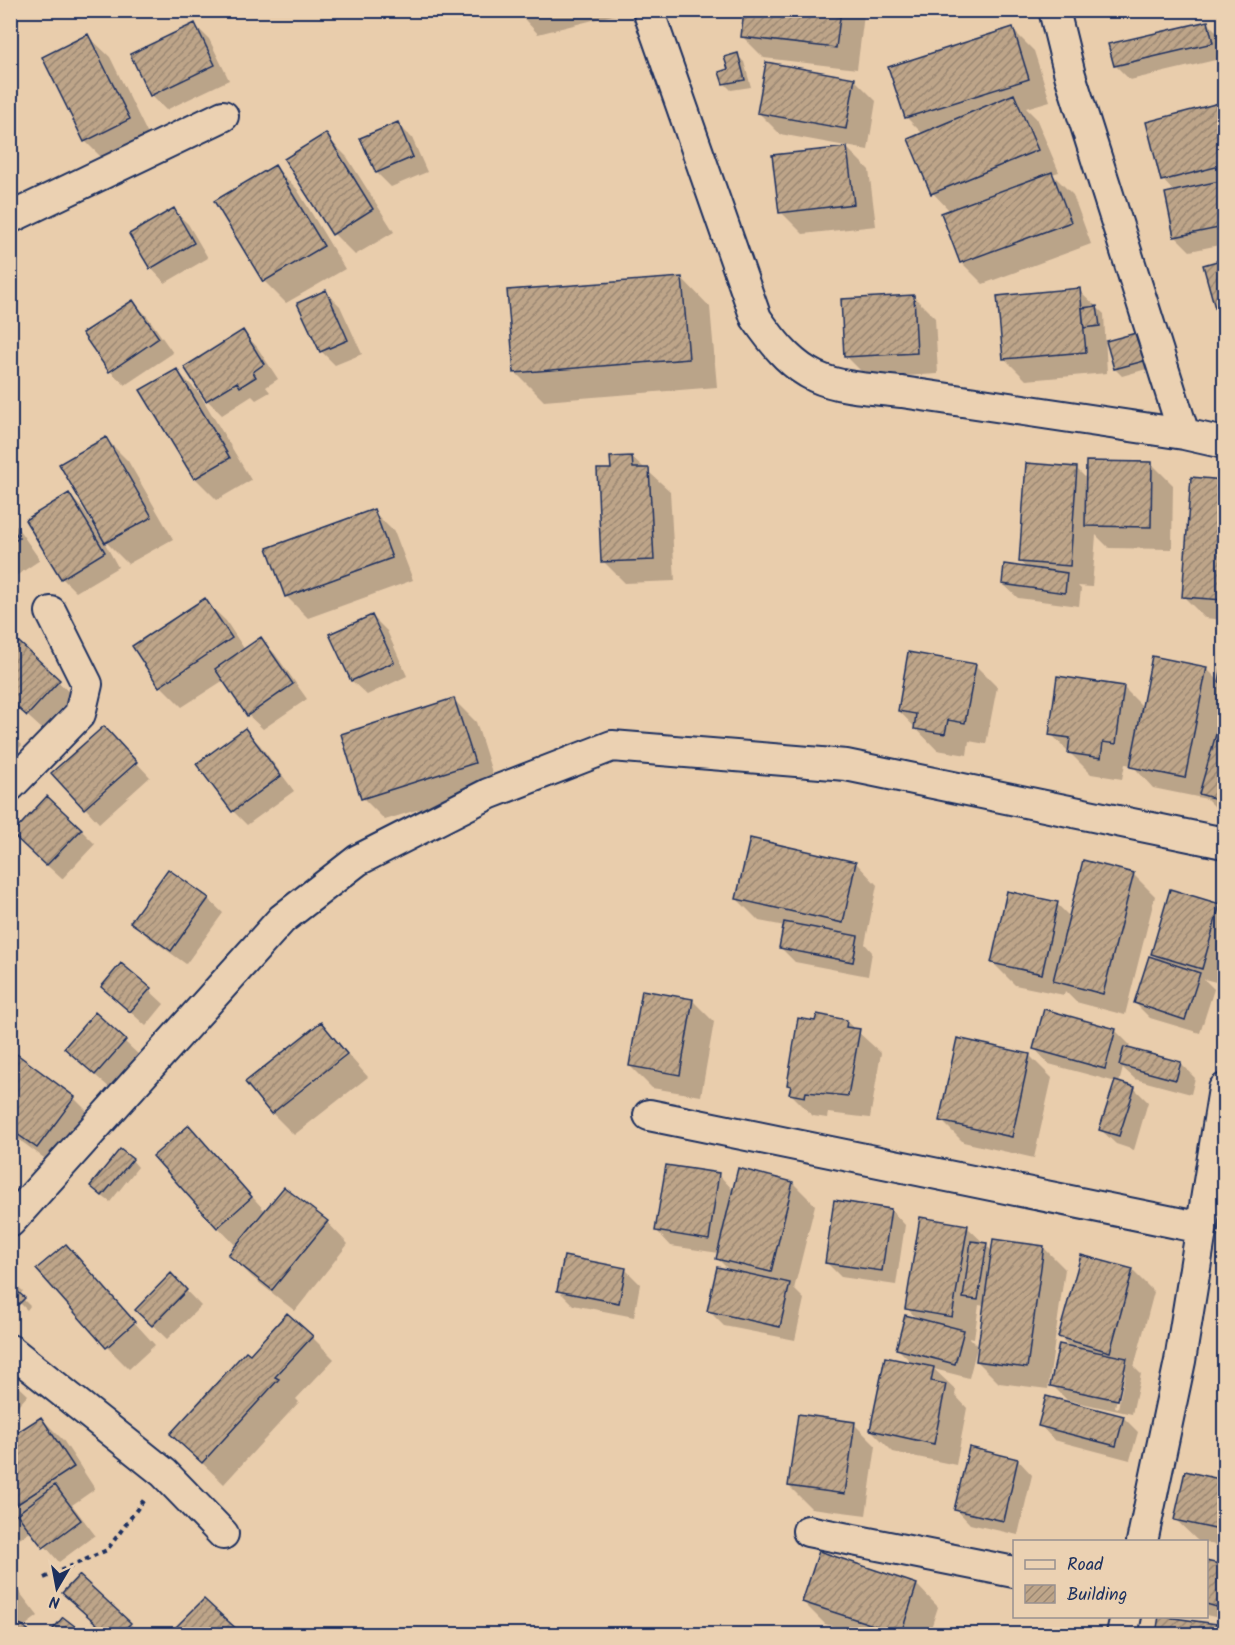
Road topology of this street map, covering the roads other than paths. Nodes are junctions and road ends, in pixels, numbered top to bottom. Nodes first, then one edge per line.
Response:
1 (648, 10) edge
2 (1054, 10) edge
3 (223, 116) dead end
4 (10, 218) edge
5 (1184, 434) junction
6 (1224, 443) edge
7 (51, 612) dead end
8 (10, 786) edge
9 (1224, 843) edge
10 (1224, 1089) edge
11 (649, 1115) dead end
12 (10, 1222) edge
13 (1202, 1228) junction
14 (10, 1350) edge
15 (808, 1531) dead end
16 (223, 1534) dead end
17 (1142, 1540) edge
18 (1013, 1572) edge
19 (1126, 1618) edge
20 (1122, 1635) edge

1 - 5 street
2 - 5 street
3 - 4 street
5 - 6 street
7 - 8 street
9 - 12 street
10 - 13 street
11 - 13 street
13 - 17 street
14 - 16 street
15 - 18 street
19 - 20 street

